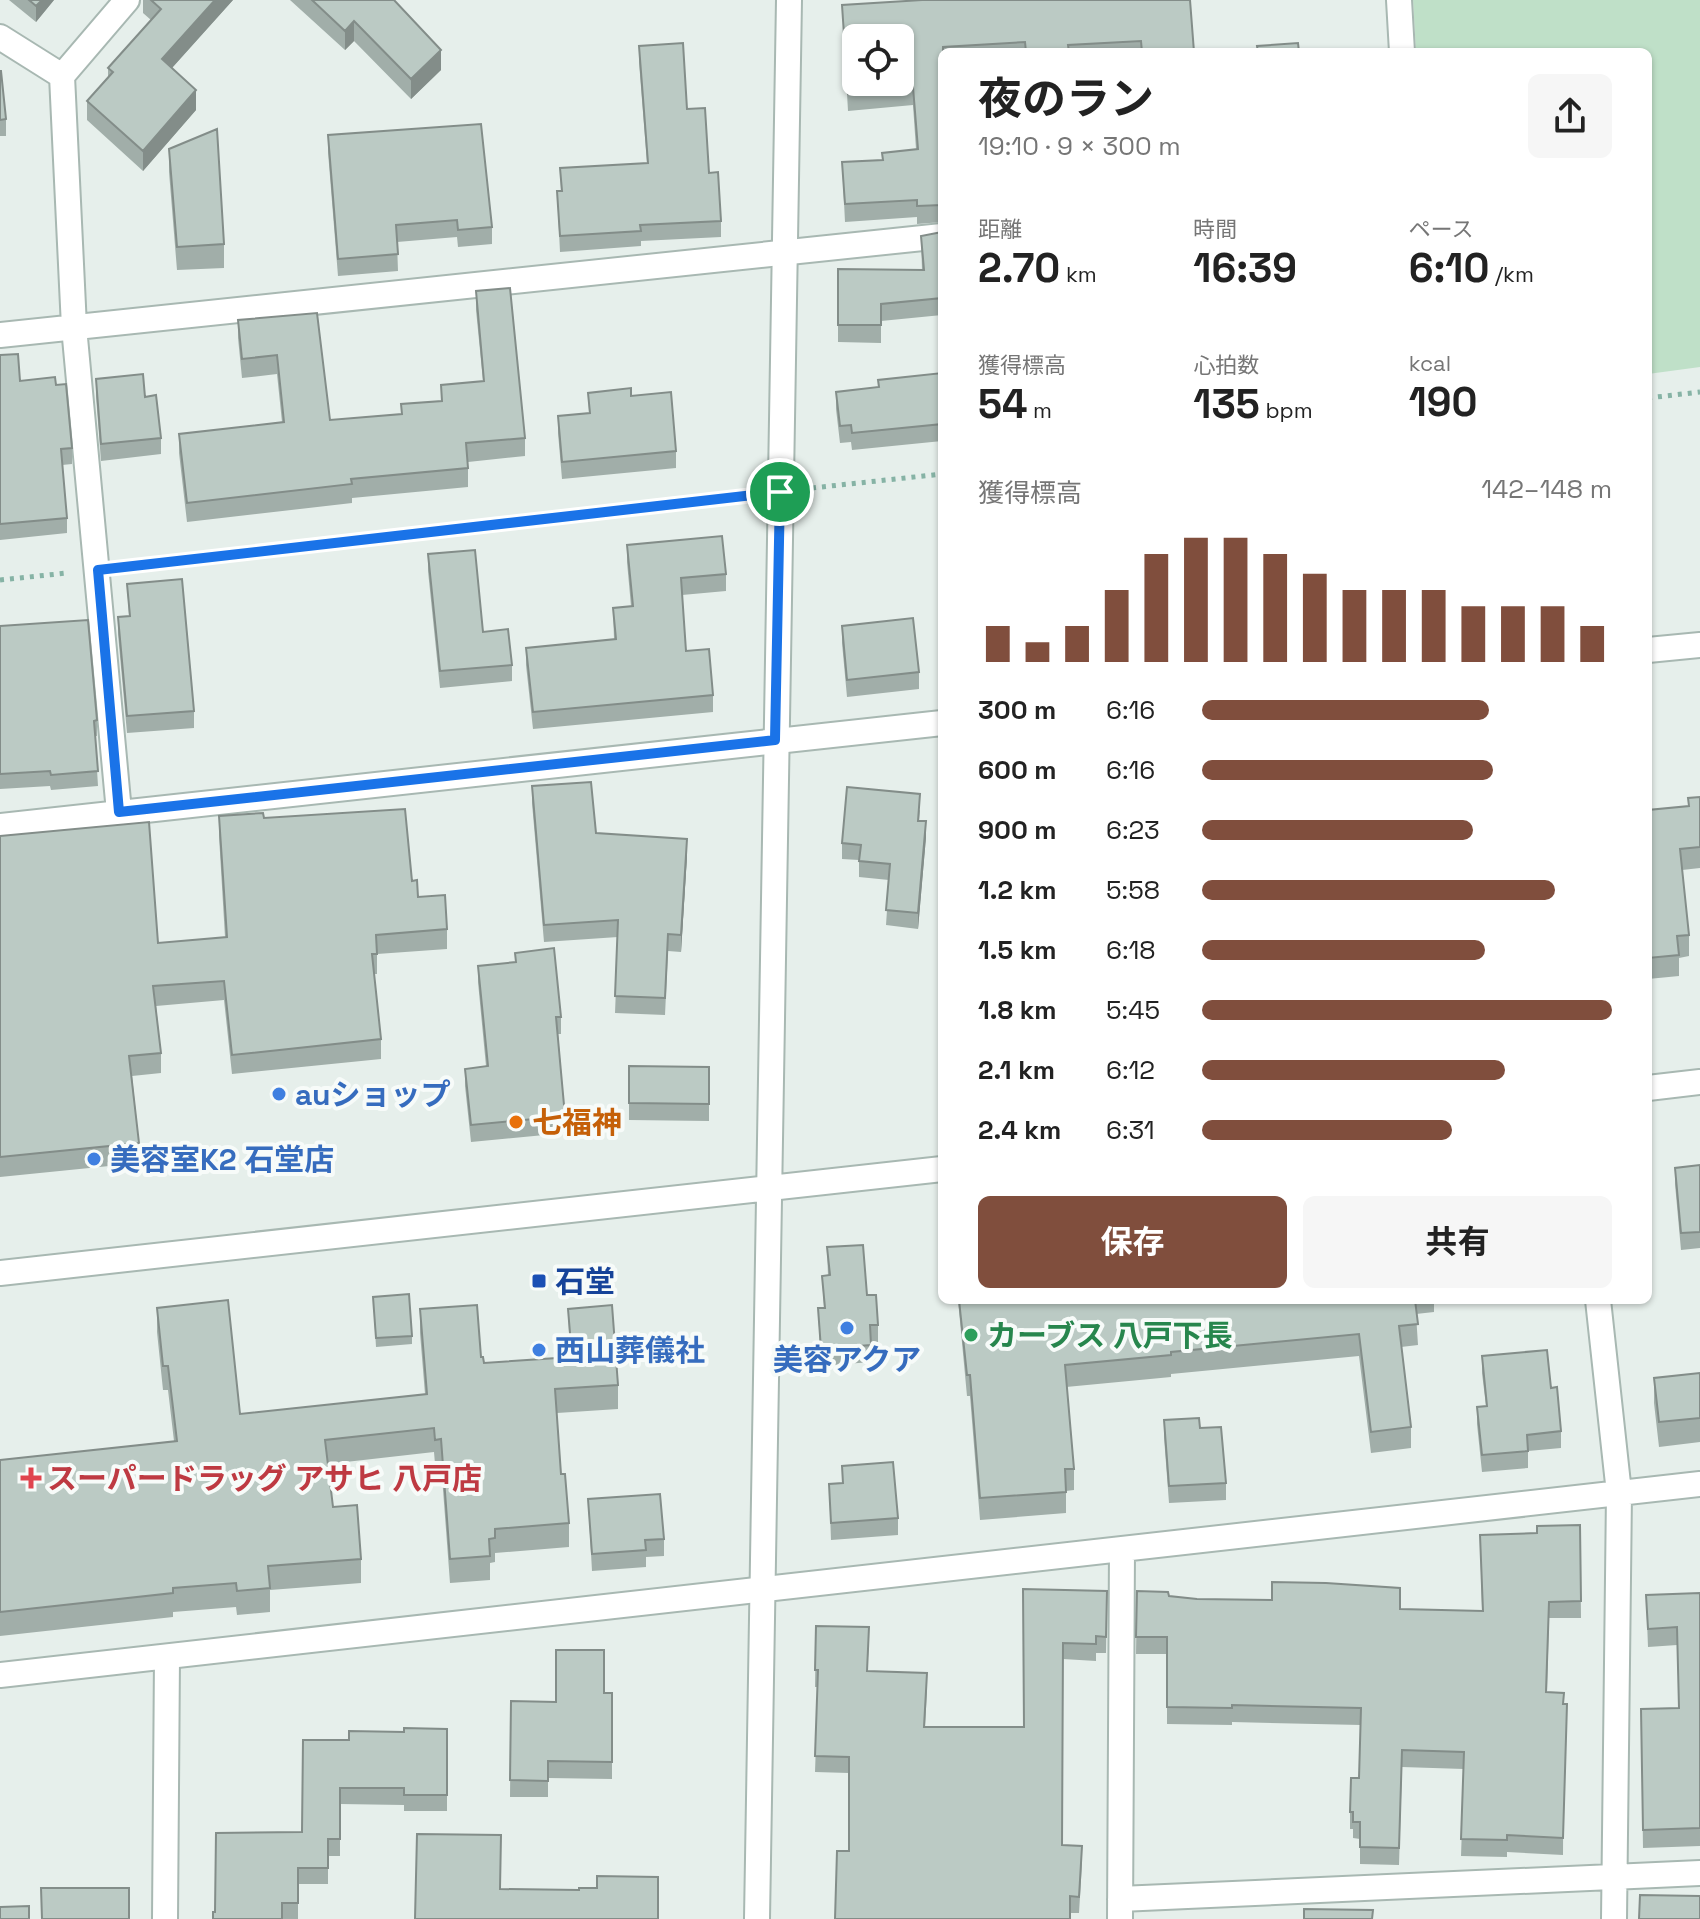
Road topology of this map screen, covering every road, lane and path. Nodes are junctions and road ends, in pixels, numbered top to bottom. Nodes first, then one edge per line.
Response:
1 (127, 0) edge
2 (789, 0) edge
3 (1399, 0) edge
4 (0, 37) edge
5 (1402, 48) edge
6 (62, 76) junction
7 (938, 236) edge
8 (786, 254) junction
9 (74, 327) junction
10 (0, 335) edge
11 (1700, 392) edge
12 (1652, 398) edge
13 (938, 474) edge
14 (780, 492) junction
15 (98, 570) junction
16 (0, 580) edge
17 (1700, 645) edge
18 (1652, 650) edge
19 (938, 723) edge
20 (775, 740) junction
21 (119, 812) junction
22 (0, 826) edge
23 (1700, 1082) edge
24 (1652, 1088) edge
25 (938, 1169) edge
26 (768, 1189) junction
27 (0, 1273) edge
28 (1598, 1304) edge
29 (1700, 1484) edge
30 (1619, 1493) junction
31 (1122, 1549) junction
32 (762, 1588) junction
33 (167, 1657) junction
34 (0, 1675) edge
35 (1700, 1873) edge
36 (1615, 1877) junction
37 (1120, 1909) edge
38 (165, 1919) edge
39 (757, 1919) edge
40 (1614, 1919) edge

1 - 6 street
2 - 8 street
3 - 5 street
4 - 6 street
6 - 9 street
7 - 8 street
8 - 9 street
8 - 14 street
9 - 10 street
9 - 15 street
11 - 12 path
13 - 14 path
14 - 15 path
14 - 20 street
15 - 16 path
15 - 21 street
17 - 18 street
19 - 20 street
20 - 21 street
20 - 26 street
21 - 22 street
23 - 24 street
25 - 26 street
26 - 27 street
26 - 32 street
28 - 30 street
29 - 30 street
30 - 31 street
30 - 36 street
31 - 32 street
31 - 37 street
32 - 33 street
32 - 39 street
33 - 34 street
33 - 38 street
35 - 36 street
36 - 37 street
36 - 40 street

